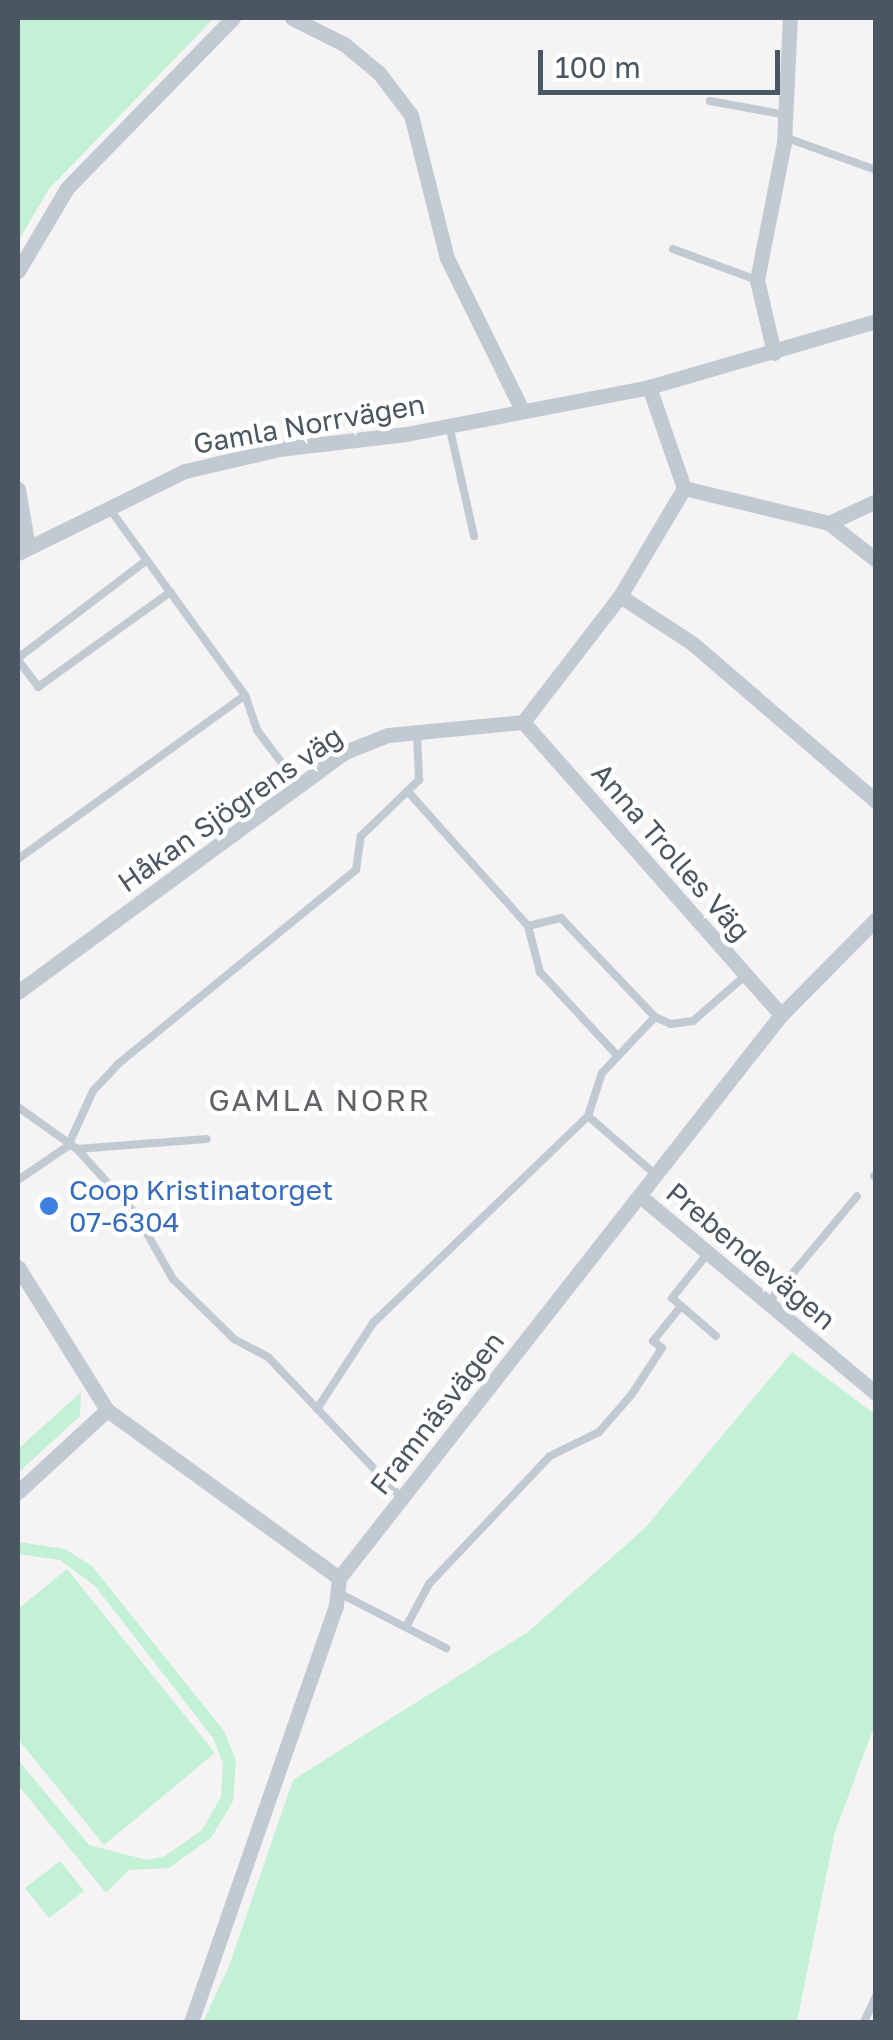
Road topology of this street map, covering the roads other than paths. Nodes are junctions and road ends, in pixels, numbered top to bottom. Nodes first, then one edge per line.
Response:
1 (234, 18) edge
2 (292, 18) edge
3 (790, 18) edge
4 (710, 102) dead end
5 (786, 115) junction
6 (784, 137) junction
7 (876, 170) edge
8 (674, 249) dead end
9 (18, 271) edge
10 (757, 280) junction
11 (876, 321) edge
12 (774, 353) junction
13 (649, 387) junction
14 (522, 410) junction
15 (449, 425) junction
16 (684, 488) junction
17 (18, 496) edge
18 (876, 501) edge
19 (109, 508) junction
20 (829, 522) junction
21 (474, 536) dead end
22 (23, 550) edge
23 (147, 560) junction
24 (876, 560) edge
25 (170, 592) junction
26 (620, 596) junction
27 (18, 659) edge
28 (245, 695) junction
29 (522, 722) junction
30 (417, 732) junction
31 (299, 786) junction
32 (410, 794) junction
33 (876, 802) edge
34 (18, 860) edge
35 (876, 919) edge
36 (528, 926) junction
37 (746, 975) junction
38 (18, 992) edge
39 (781, 1015) junction
40 (656, 1017) junction
41 (616, 1054) junction
42 (18, 1107) edge
43 (588, 1116) junction
44 (207, 1139) dead end
45 (73, 1147) junction
46 (656, 1175) junction
47 (18, 1180) edge
48 (640, 1196) junction
49 (857, 1196) dead end
50 (708, 1252) junction
51 (18, 1267) edge
52 (768, 1303) junction
53 (681, 1306) junction
54 (716, 1336) dead end
55 (876, 1392) edge
56 (317, 1409) junction
57 (107, 1410) junction
58 (18, 1492) edge
59 (402, 1498) junction
60 (338, 1585) junction
61 (406, 1625) junction
62 (446, 1648) dead end
63 (876, 1996) edge
64 (191, 2022) edge
65 (864, 2022) edge

1 - 9 street
2 - 14 street
3 - 5 street
4 - 5 lane
5 - 6 street
6 - 7 lane
6 - 10 street
8 - 10 lane
10 - 12 street
11 - 12 street, Gamla Norrvägen
12 - 13 street, Gamla Norrvägen
13 - 14 street, Gamla Norrvägen
13 - 16 street
14 - 15 street, Gamla Norrvägen
15 - 19 street, Gamla Norrvägen
15 - 21 lane, Gamla Norrvägen
16 - 20 street
16 - 26 street
17 - 22 street
18 - 20 street
19 - 22 street, Gamla Norrvägen
19 - 23 lane
20 - 24 street
23 - 25 lane
23 - 27 lane
25 - 27 lane
25 - 28 lane
26 - 29 street
26 - 33 street
28 - 31 lane
28 - 34 lane
29 - 30 street, Håkan Sjögrens väg
29 - 37 street, Anna Trolles Väg
30 - 31 street, Håkan Sjögrens väg
30 - 32 lane
31 - 38 street, Håkan Sjögrens väg
32 - 36 lane
32 - 45 lane
35 - 39 street, Framnäsvägen
36 - 40 lane
36 - 41 lane
37 - 39 street, Anna Trolles Väg
37 - 40 lane
39 - 46 street, Framnäsvägen
40 - 41 lane
41 - 43 lane
42 - 45 lane
43 - 46 lane
43 - 56 lane
44 - 45 lane
45 - 47 lane
45 - 56 lane
46 - 48 street, Framnäsvägen
48 - 50 street, Prebendevägen
48 - 59 street, Framnäsvägen
49 - 52 lane
50 - 52 street, Prebendevägen
50 - 53 lane
51 - 57 street
52 - 55 street, Prebendevägen
53 - 54 lane
53 - 61 lane
56 - 59 lane
57 - 58 street
57 - 60 street
59 - 60 street, Framnäsvägen
60 - 61 lane
60 - 64 street, Framnäsvägen
61 - 62 lane
63 - 65 lane

